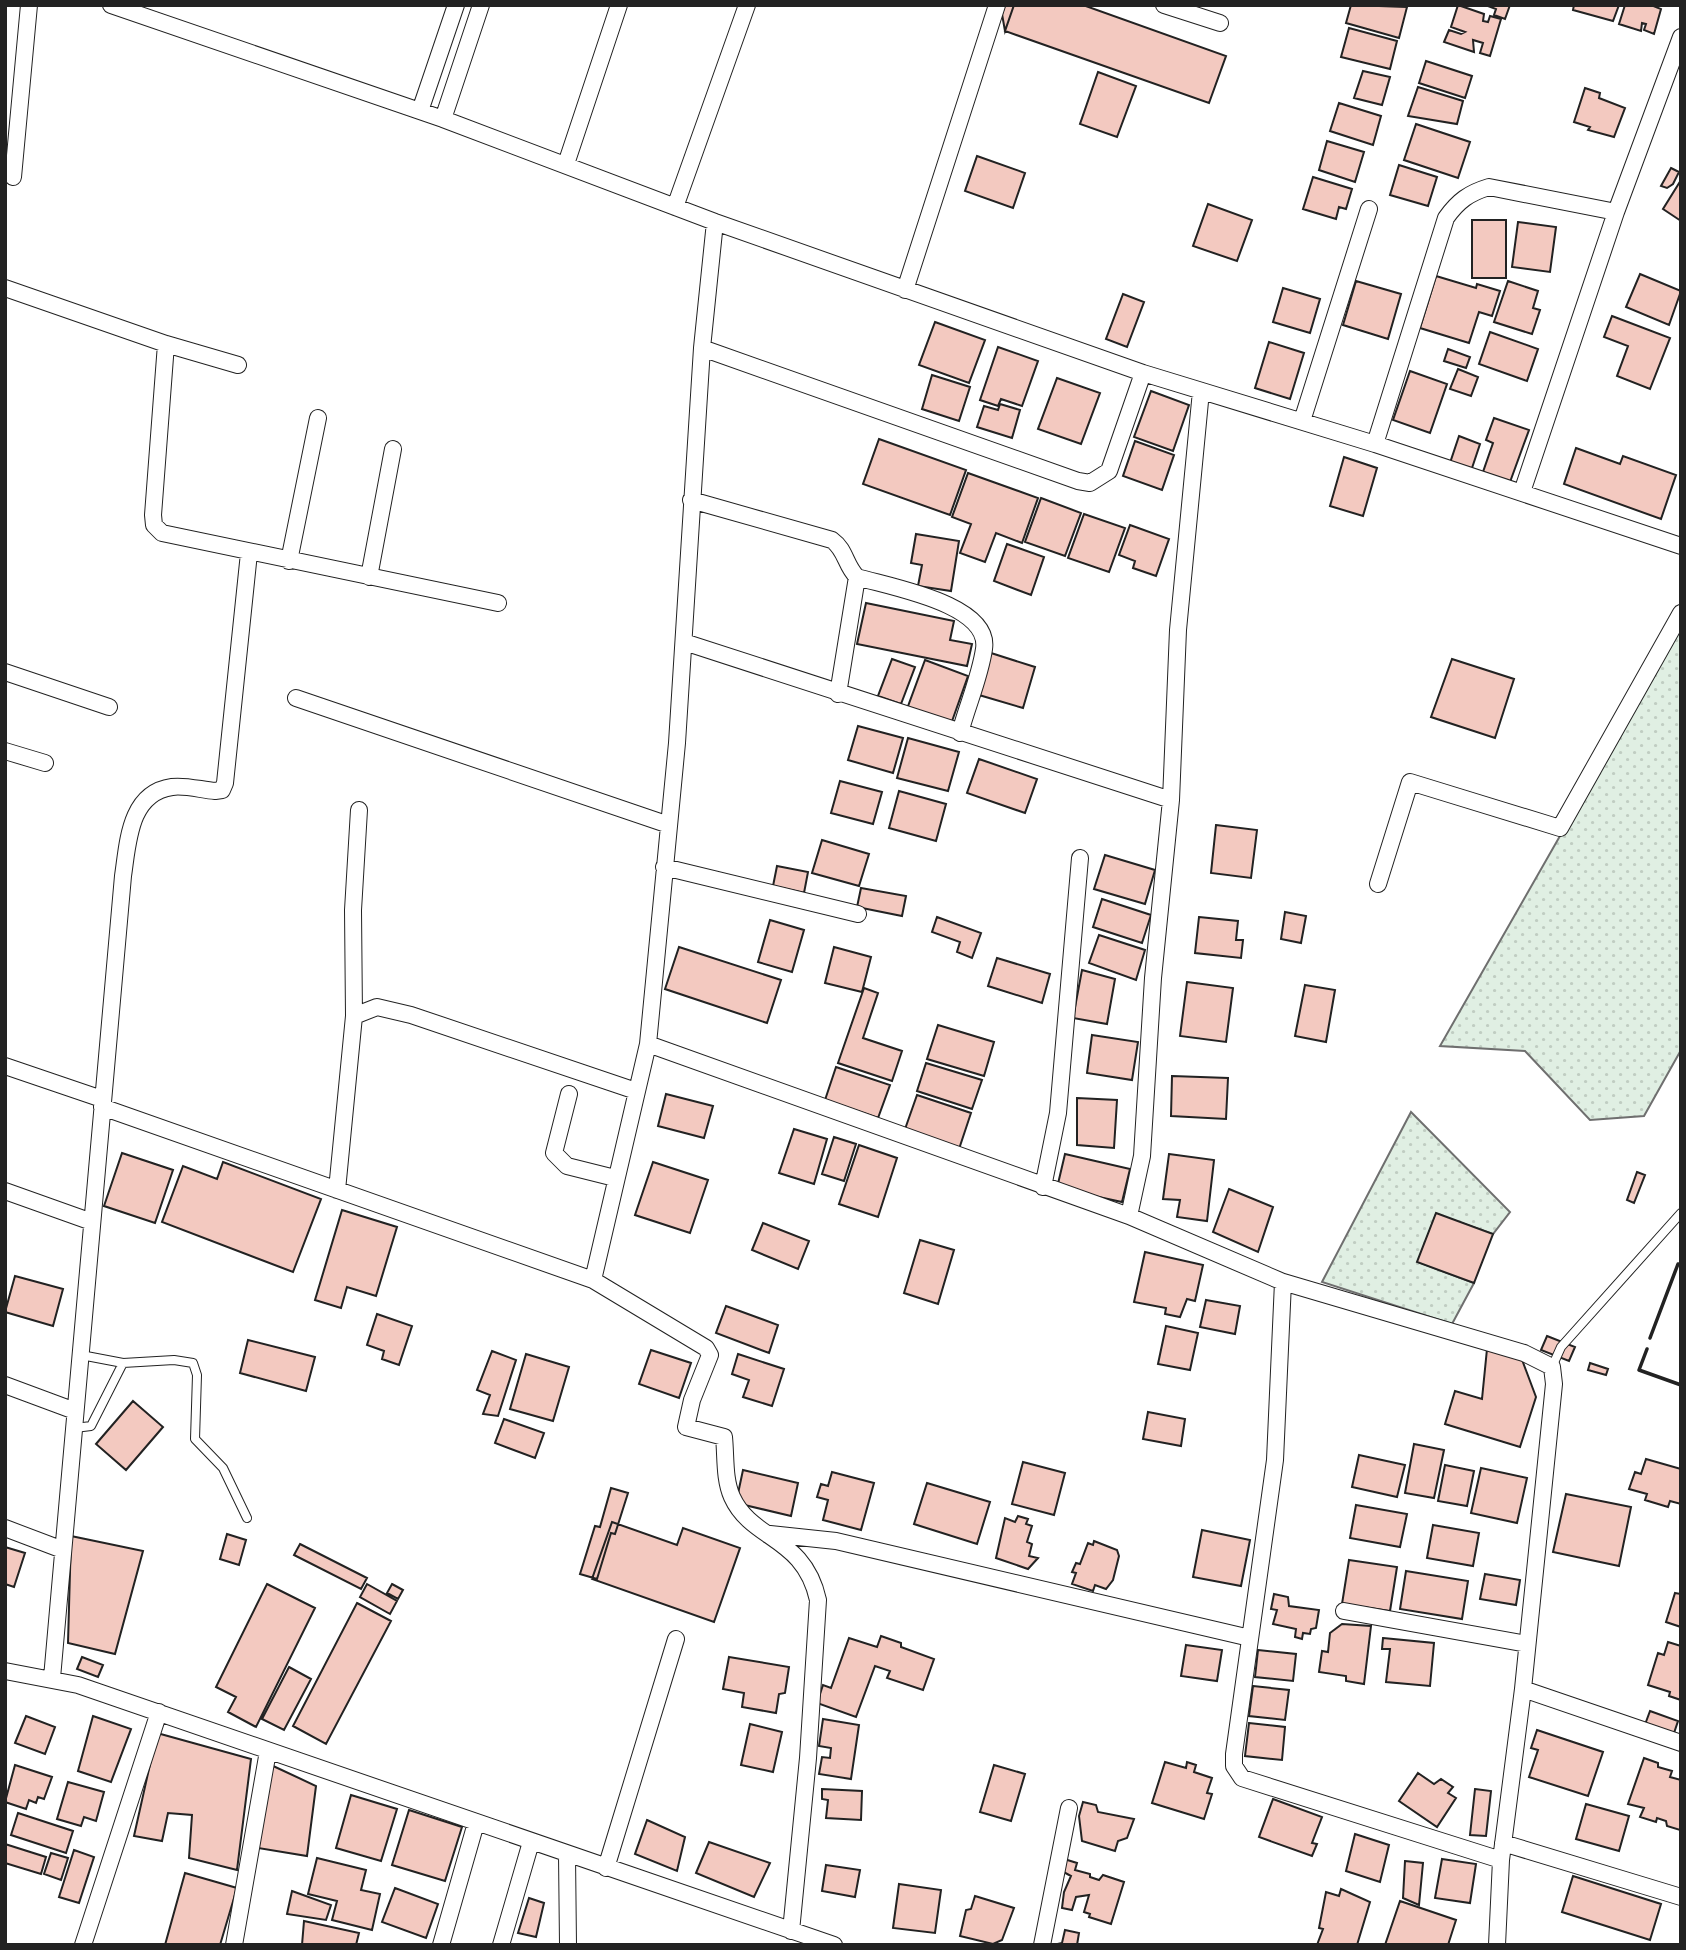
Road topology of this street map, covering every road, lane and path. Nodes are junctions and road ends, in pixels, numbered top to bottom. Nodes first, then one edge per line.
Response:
1 (29, 5) edge
2 (111, 5) edge
3 (456, 5) edge
4 (481, 5) edge
5 (619, 5) edge
6 (747, 5) edge
7 (997, 5) edge
8 (1164, 5) edge
9 (1220, 23) dead end
10 (1681, 37) edge
11 (420, 111) junction
12 (443, 120) junction
13 (566, 164) junction
14 (13, 177) dead end
15 (676, 207) junction
16 (1369, 209) dead end
17 (1616, 212) junction
18 (715, 222) junction
19 (5, 288) edge
20 (905, 290) junction
21 (166, 344) junction
22 (702, 348) junction
23 (238, 365) dead end
24 (1143, 373) junction
25 (1201, 391) junction
26 (318, 418) dead end
27 (1302, 421) junction
28 (1375, 444) junction
29 (393, 449) dead end
30 (1522, 492) junction
31 (691, 500) junction
32 (1681, 546) edge
33 (249, 552) junction
34 (289, 561) junction
35 (369, 577) junction
36 (857, 577) junction
37 (498, 603) dead end
38 (1681, 613) edge
39 (684, 642) junction
40 (5, 672) edge
41 (838, 694) junction
42 (296, 698) dead end
43 (109, 707) dead end
44 (960, 733) junction
45 (5, 751) edge
46 (45, 763) dead end
47 (1171, 800) junction
48 (359, 810) dead end
49 (668, 825) junction
50 (1080, 858) dead end
51 (664, 867) junction
52 (1378, 884) dead end
53 (858, 914) dead end
54 (354, 1016) junction
55 (648, 1044) junction
56 (5, 1066) edge
57 (636, 1091) junction
58 (569, 1094) dead end
59 (102, 1103) junction
60 (615, 1178) junction
61 (1043, 1187) junction
62 (337, 1190) junction
63 (5, 1191) edge
64 (1681, 1213) edge
65 (1129, 1216) junction
66 (92, 1222) junction
67 (593, 1280) junction
68 (1283, 1282) junction
69 (80, 1355) junction
70 (122, 1363) junction
71 (1552, 1367) junction
72 (5, 1385) edge
73 (75, 1411) junction
74 (75, 1429) junction
75 (247, 1518) dead end
76 (5, 1528) edge
77 (770, 1534) junction
78 (64, 1550) junction
79 (1344, 1611) dead end
80 (676, 1639) dead end
81 (1250, 1639) junction
82 (1527, 1644) junction
83 (7, 1669) edge
84 (52, 1678) junction
85 (1523, 1689) junction
86 (159, 1712) junction
87 (1681, 1743) edge
88 (268, 1751) junction
89 (1069, 1808) dead end
90 (476, 1823) junction
91 (531, 1842) junction
92 (1502, 1851) junction
93 (567, 1854) junction
94 (606, 1868) junction
95 (1681, 1897) edge
96 (791, 1931) junction
97 (83, 1945) edge
98 (234, 1945) edge
99 (441, 1945) edge
100 (501, 1945) edge
101 (568, 1945) edge
102 (834, 1945) edge
103 (1042, 1945) edge
104 (1497, 1945) edge

1 - 14 street
2 - 11 street
3 - 11 street
4 - 12 street
5 - 13 street
6 - 15 street
7 - 20 street
8 - 9 street
10 - 17 street
11 - 12 street
12 - 13 street
13 - 15 street
15 - 18 street
16 - 27 street
17 - 28 street
17 - 30 street
18 - 20 street
18 - 22 street
19 - 21 street
20 - 24 street
21 - 23 street
21 - 33 street
22 - 24 street
22 - 31 street
24 - 25 street
25 - 27 street
25 - 47 street
26 - 34 street
27 - 28 street
28 - 30 street
29 - 35 street
30 - 32 street
31 - 36 street
31 - 39 street
33 - 34 street
33 - 59 street
34 - 35 street
35 - 37 street
36 - 41 street
36 - 44 street
38 - 52 street
39 - 41 street
39 - 49 street
40 - 43 street
41 - 44 street
42 - 49 street
44 - 47 street
45 - 46 street
47 - 65 street
48 - 54 street
49 - 51 street
50 - 61 street
51 - 53 street
51 - 55 street
54 - 57 street
54 - 62 street
55 - 57 street
55 - 61 street
56 - 59 street
57 - 60 street
58 - 60 street
59 - 62 street
59 - 66 street
60 - 67 street
61 - 65 street
62 - 67 street
63 - 66 street
64 - 71 lane
65 - 68 street
66 - 69 street
67 - 77 street
68 - 71 street
68 - 81 street
69 - 70 lane
69 - 73 street
70 - 74 lane
70 - 75 lane
71 - 82 street
72 - 73 street
73 - 74 street
74 - 78 street
76 - 78 street
77 - 81 street
77 - 96 street
78 - 84 street
79 - 82 street
80 - 94 street
81 - 92 street
82 - 85 street
83 - 84 street
84 - 86 street
85 - 87 street
85 - 92 street
86 - 88 street
86 - 97 street
88 - 90 street
88 - 98 street
89 - 103 street
90 - 91 street
90 - 99 street
91 - 93 street
91 - 100 street
92 - 95 street
92 - 104 street
93 - 94 street
93 - 101 street
94 - 96 street
96 - 102 street

